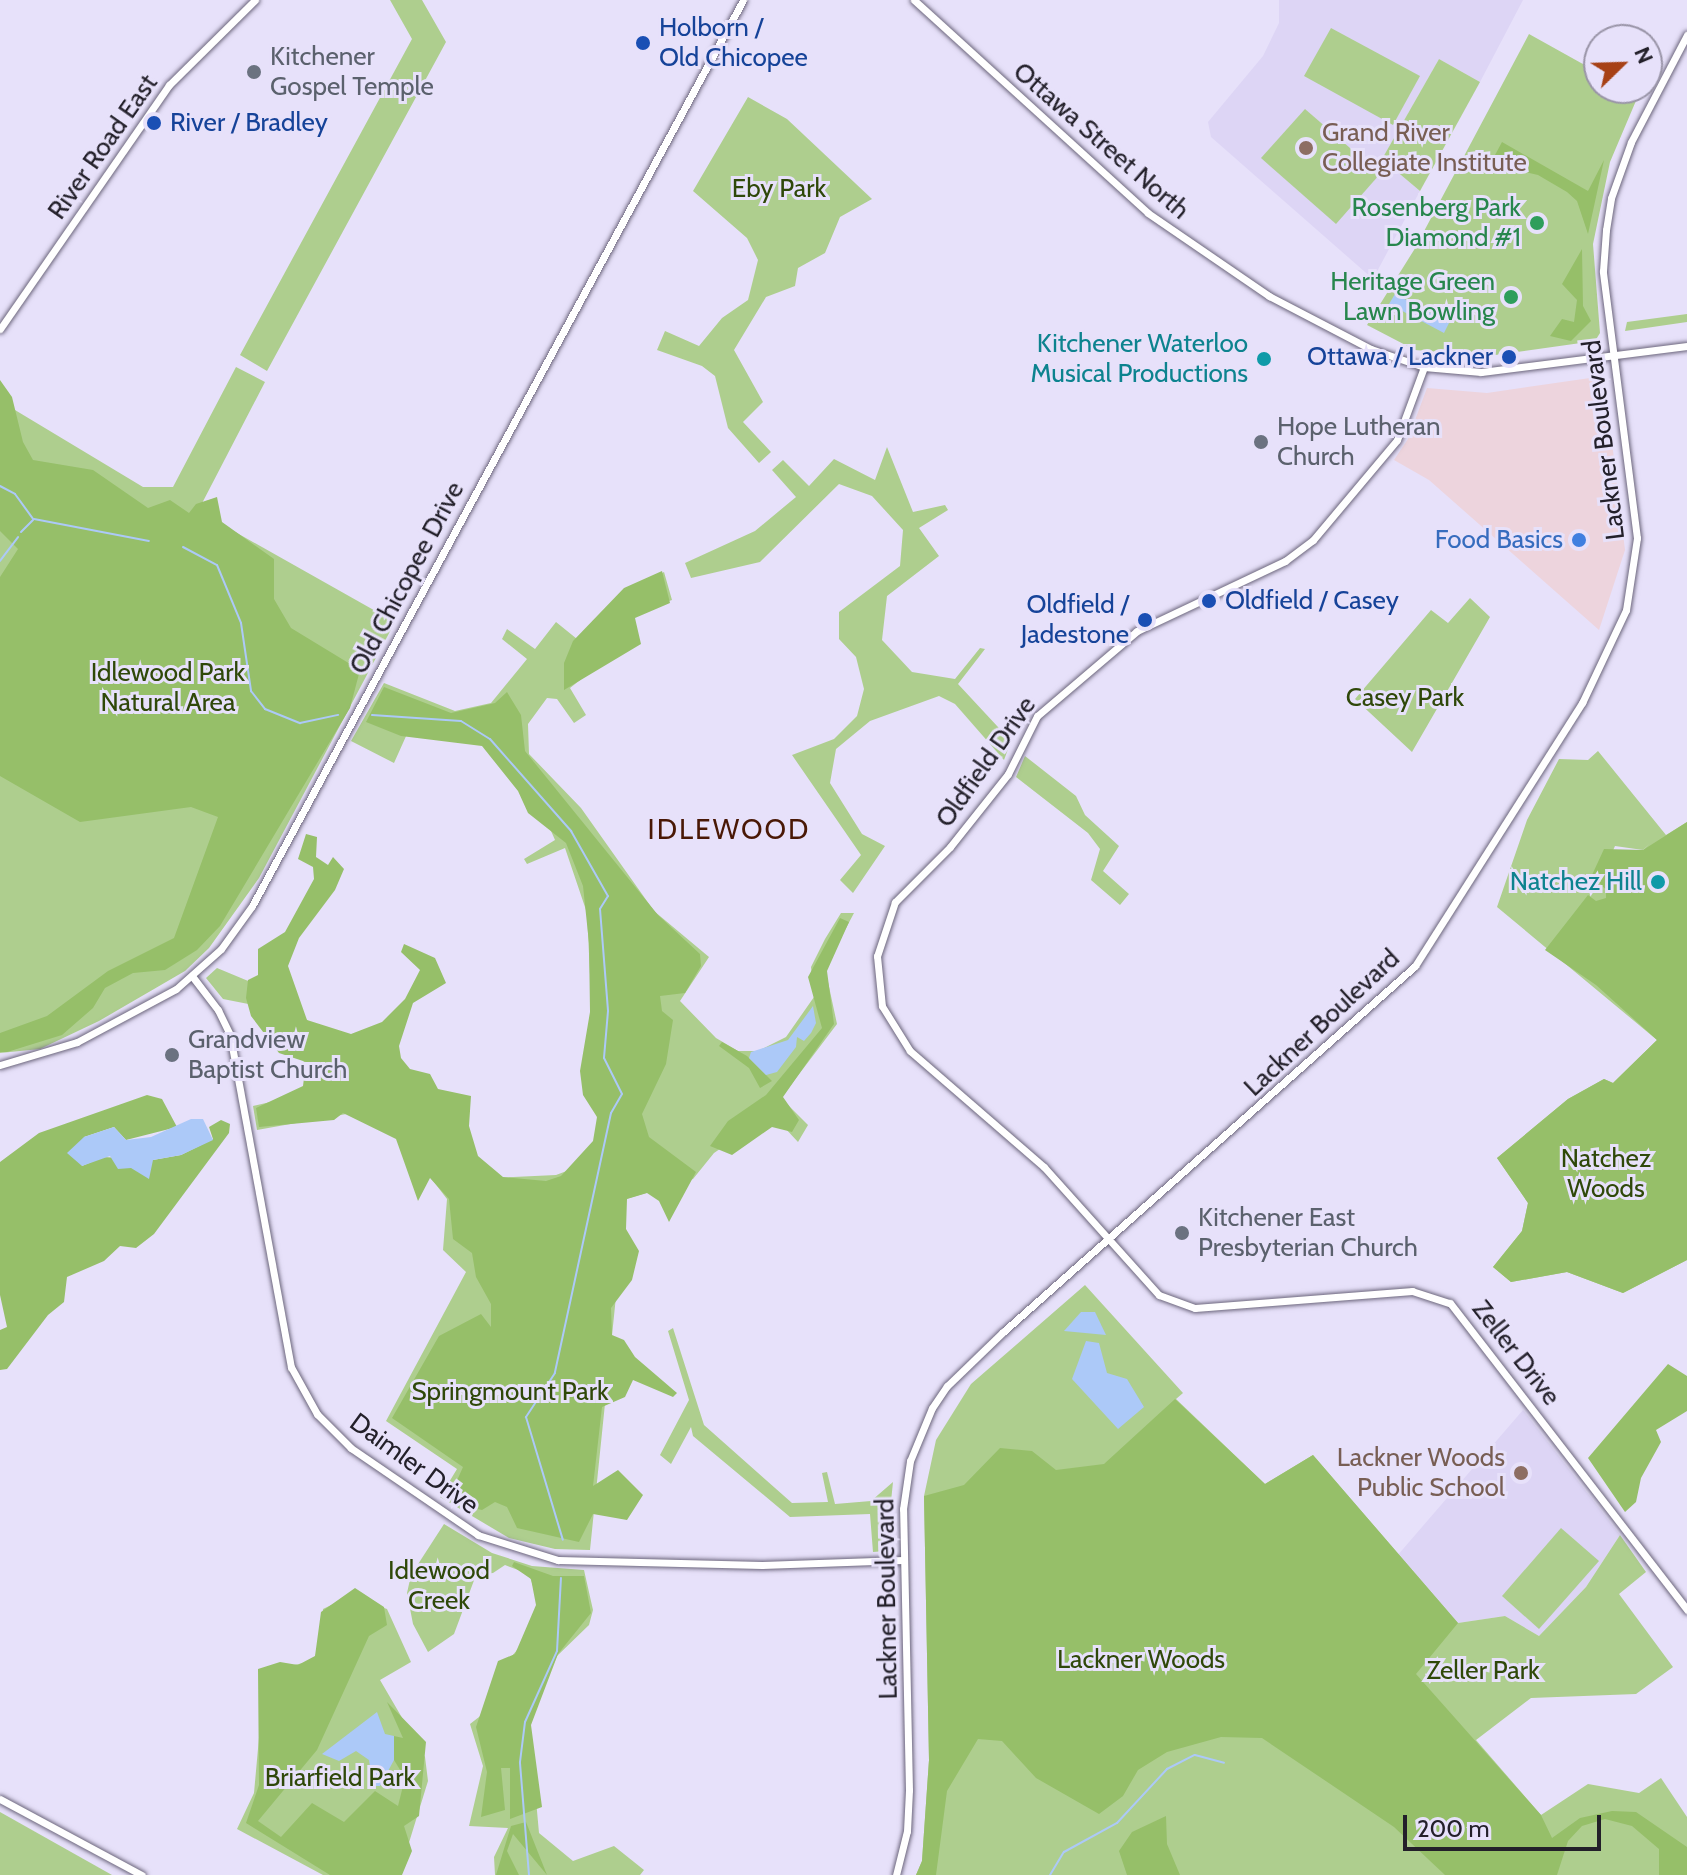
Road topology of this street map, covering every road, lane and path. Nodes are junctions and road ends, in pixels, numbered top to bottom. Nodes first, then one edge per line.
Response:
1 (255, 0) edge
2 (743, 0) edge
3 (914, 0) edge
4 (1687, 35) edge
5 (0, 329) edge
6 (1687, 346) edge
7 (1614, 356) junction
8 (1424, 367) junction
9 (192, 976) junction
10 (0, 1065) edge
11 (1108, 1241) junction
12 (903, 1560) junction
13 (1687, 1610) edge
14 (0, 1799) edge
15 (142, 1875) edge
16 (896, 1875) edge

1 - 5 street, River Road East
2 - 9 street, Old Chicopee Drive
3 - 8 street, Ottawa Street North
4 - 7 street, Lackner Boulevard
6 - 7 street, Ottawa Street North
7 - 8 street, Ottawa Street North
7 - 11 street, Lackner Boulevard
8 - 11 street, Oldfield Drive
9 - 10 street, Old Chicopee Drive
9 - 12 street, Daimler Drive
11 - 12 street, Lackner Boulevard
11 - 13 street, Zeller Drive
12 - 16 street, Lackner Boulevard
14 - 15 street

